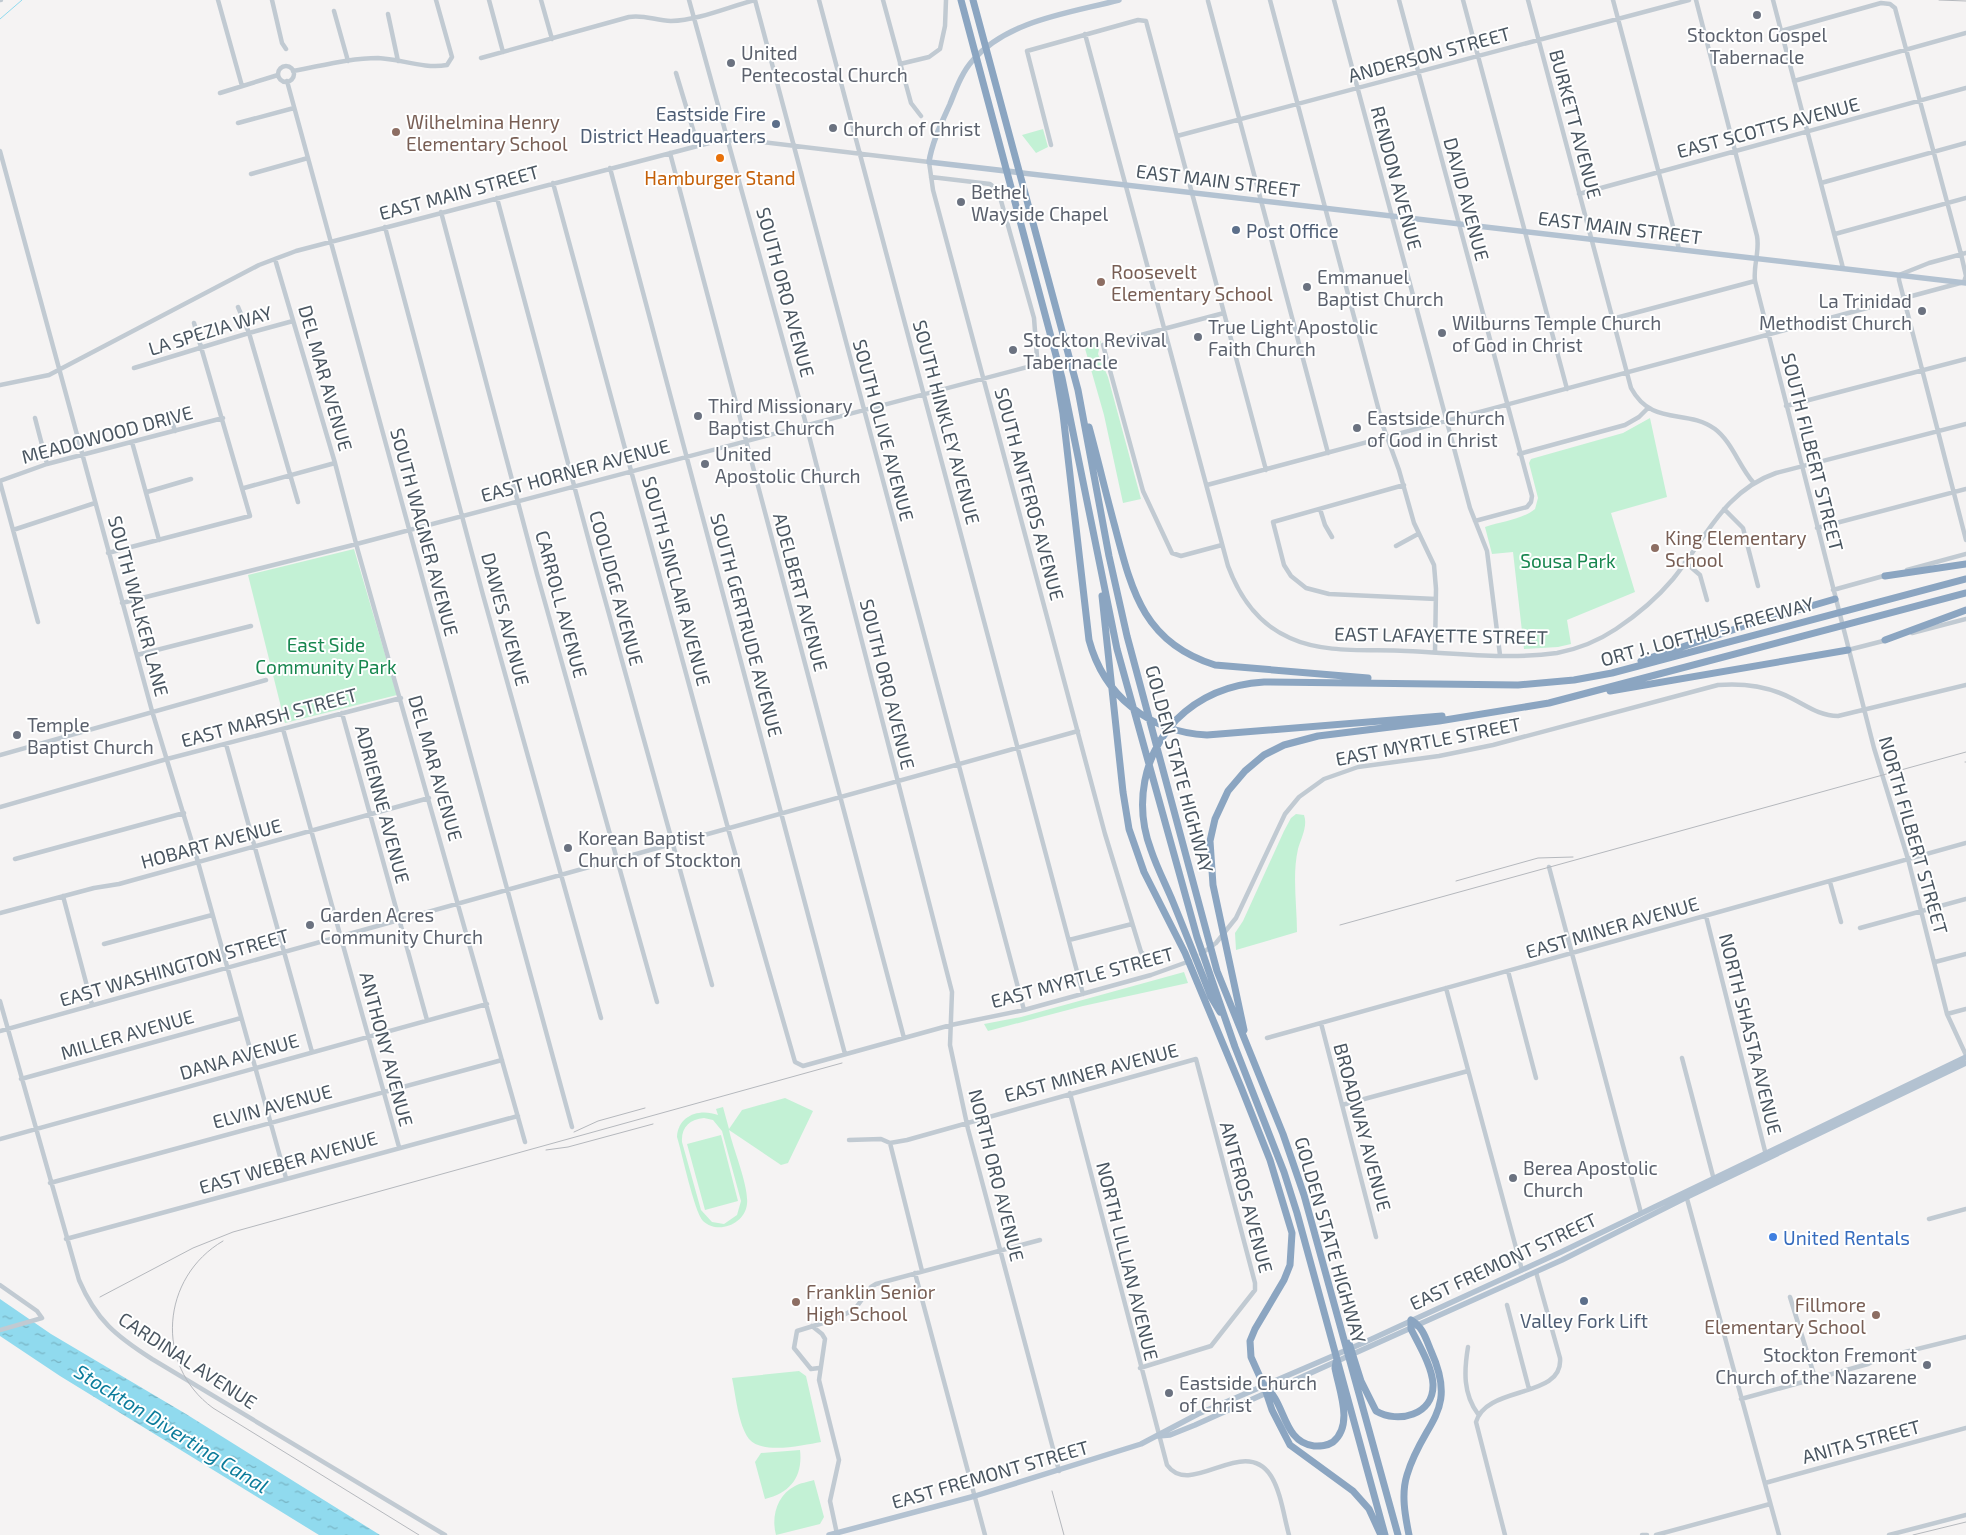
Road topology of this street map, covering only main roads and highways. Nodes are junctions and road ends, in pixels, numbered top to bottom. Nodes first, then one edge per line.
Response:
1 (960, 0) edge
2 (973, 0) edge
3 (1119, 0) edge
4 (1965, 282) edge
5 (1044, 305) junction
6 (1078, 390) junction
7 (1966, 564) edge
8 (1885, 576) road end
9 (1966, 579) edge
10 (1104, 591) junction
11 (1966, 593) edge
12 (1835, 601) road end
13 (1966, 610) edge
14 (1885, 640) road end
15 (1848, 648) road end
16 (1594, 677) junction
17 (1451, 683) junction
18 (1561, 700) junction
19 (1480, 714) junction
20 (1227, 1022) junction
21 (1248, 1049) junction
22 (1966, 1056) edge
23 (1966, 1064) edge
24 (1767, 1156) junction
25 (1686, 1194) junction
26 (1522, 1270) junction
27 (1526, 1277) junction
28 (1411, 1320) junction
29 (1420, 1325) junction
30 (1340, 1328) junction
31 (1411, 1329) junction
32 (1365, 1346) junction
33 (1337, 1360) junction
34 (1320, 1365) junction
35 (1264, 1386) junction
36 (1269, 1393) junction
37 (1158, 1436) junction
38 (837, 1534) edge
39 (829, 1535) edge
40 (1380, 1535) edge
41 (1385, 1535) edge
42 (1398, 1535) edge
43 (1409, 1535) edge

1 - 5 highway, GOLDEN STATE HIGHWAY
2 - 6 highway, GOLDEN STATE HIGHWAY
3 - 4 main road, EAST MAIN STREET
5 - 10 highway, GOLDEN STATE HIGHWAY
5 - 19 highway
6 - 17 highway
6 - 21 highway, GOLDEN STATE HIGHWAY
7 - 8 highway
9 - 16 highway, ORT J. LOFTHUS FREEWAY
10 - 20 highway, GOLDEN STATE HIGHWAY
10 - 35 highway
11 - 18 highway, ORT J. LOFTHUS FREEWAY
12 - 16 highway
13 - 14 highway
15 - 18 highway
16 - 17 highway, ORT J. LOFTHUS FREEWAY
17 - 20 highway
18 - 19 highway, ORT J. LOFTHUS FREEWAY
19 - 21 highway
20 - 33 highway, GOLDEN STATE HIGHWAY
21 - 30 highway, GOLDEN STATE HIGHWAY
22 - 24 main road, EAST FREMONT STREET
23 - 24 main road, EAST FREMONT STREET
24 - 25 main road, EAST FREMONT STREET
25 - 26 main road, EAST FREMONT STREET
25 - 27 main road, EAST FREMONT STREET
26 - 27 main road
26 - 28 main road, EAST FREMONT STREET
27 - 29 main road, EAST FREMONT STREET
28 - 29 highway
28 - 31 highway
28 - 32 main road, EAST FREMONT STREET
29 - 31 main road, EAST FREMONT STREET
29 - 43 highway
30 - 31 highway
30 - 42 highway, GOLDEN STATE HIGHWAY
31 - 32 main road, EAST FREMONT STREET
32 - 34 main road, EAST FREMONT STREET
33 - 36 highway
33 - 41 highway, GOLDEN STATE HIGHWAY
34 - 35 main road, EAST FREMONT STREET
34 - 36 main road, EAST FREMONT STREET
35 - 36 highway
35 - 37 main road, EAST FREMONT STREET
36 - 37 main road, EAST FREMONT STREET
36 - 40 highway
37 - 38 main road, EAST FREMONT STREET
38 - 39 main road, EAST FREMONT STREET

